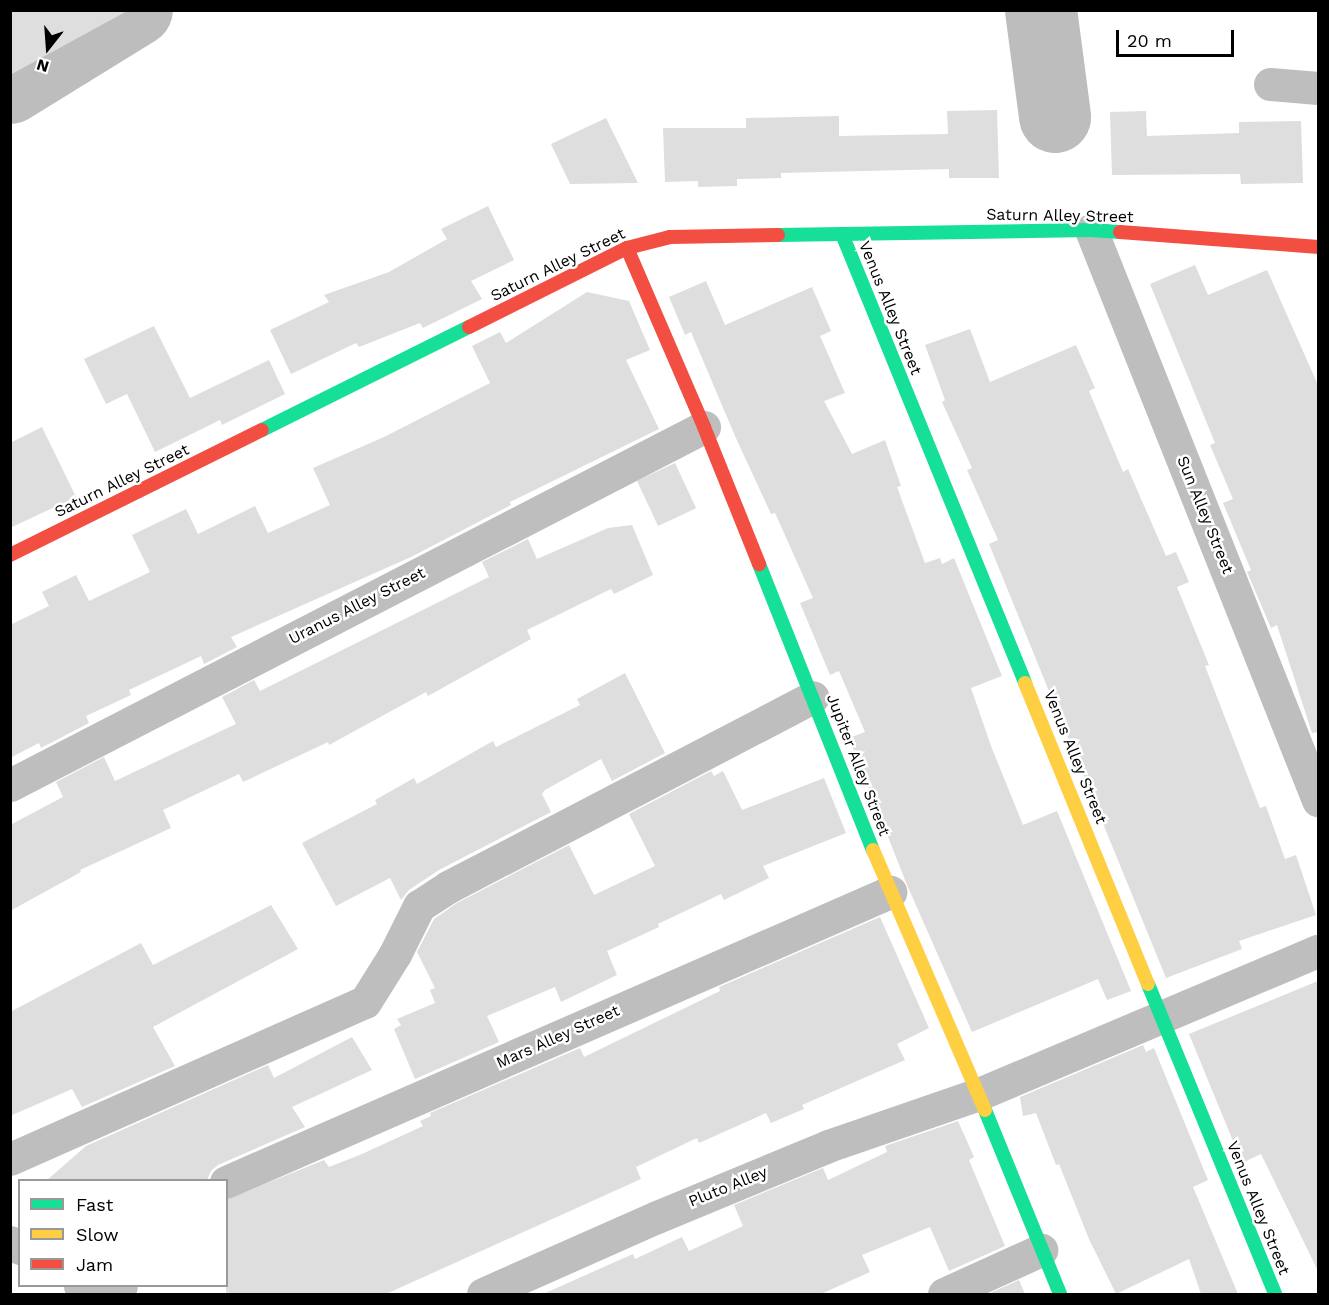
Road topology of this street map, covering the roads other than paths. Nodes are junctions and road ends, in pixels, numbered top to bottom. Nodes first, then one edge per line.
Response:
1 (1270, 84) dead end
2 (1318, 88) edge
3 (1091, 230) junction
4 (842, 234) junction
5 (1318, 247) edge
6 (627, 248) junction
7 (704, 427) junction
8 (10, 555) edge
9 (813, 697) junction
10 (10, 785) edge
11 (1318, 800) edge
12 (890, 892) junction
13 (1318, 951) edge
14 (1163, 1017) junction
15 (979, 1094) junction
16 (10, 1159) edge
17 (228, 1181) edge
18 (1041, 1250) junction
19 (483, 1294) edge
20 (944, 1294) edge
21 (1060, 1294) edge
22 (1275, 1294) edge

1 - 2 street
3 - 4 street, Saturn Alley Street
3 - 5 street, Saturn Alley Street
3 - 11 street, Sun Alley Street
4 - 6 street, Saturn Alley Street
4 - 14 street, Venus Alley Street
6 - 7 street, Jupiter Alley Street
6 - 8 street, Saturn Alley Street
7 - 9 street, Jupiter Alley Street
7 - 10 street, Uranus Alley Street
9 - 12 street, Jupiter Alley Street
9 - 16 street
12 - 15 street, Jupiter Alley Street
12 - 17 street, Mars Alley Street
13 - 14 street, Pluto Alley
14 - 15 street, Pluto Alley
14 - 22 street, Venus Alley Street
15 - 18 street, Jupiter Alley Street
15 - 19 street, Pluto Alley
18 - 20 street
18 - 21 street, Jupiter Alley Street

